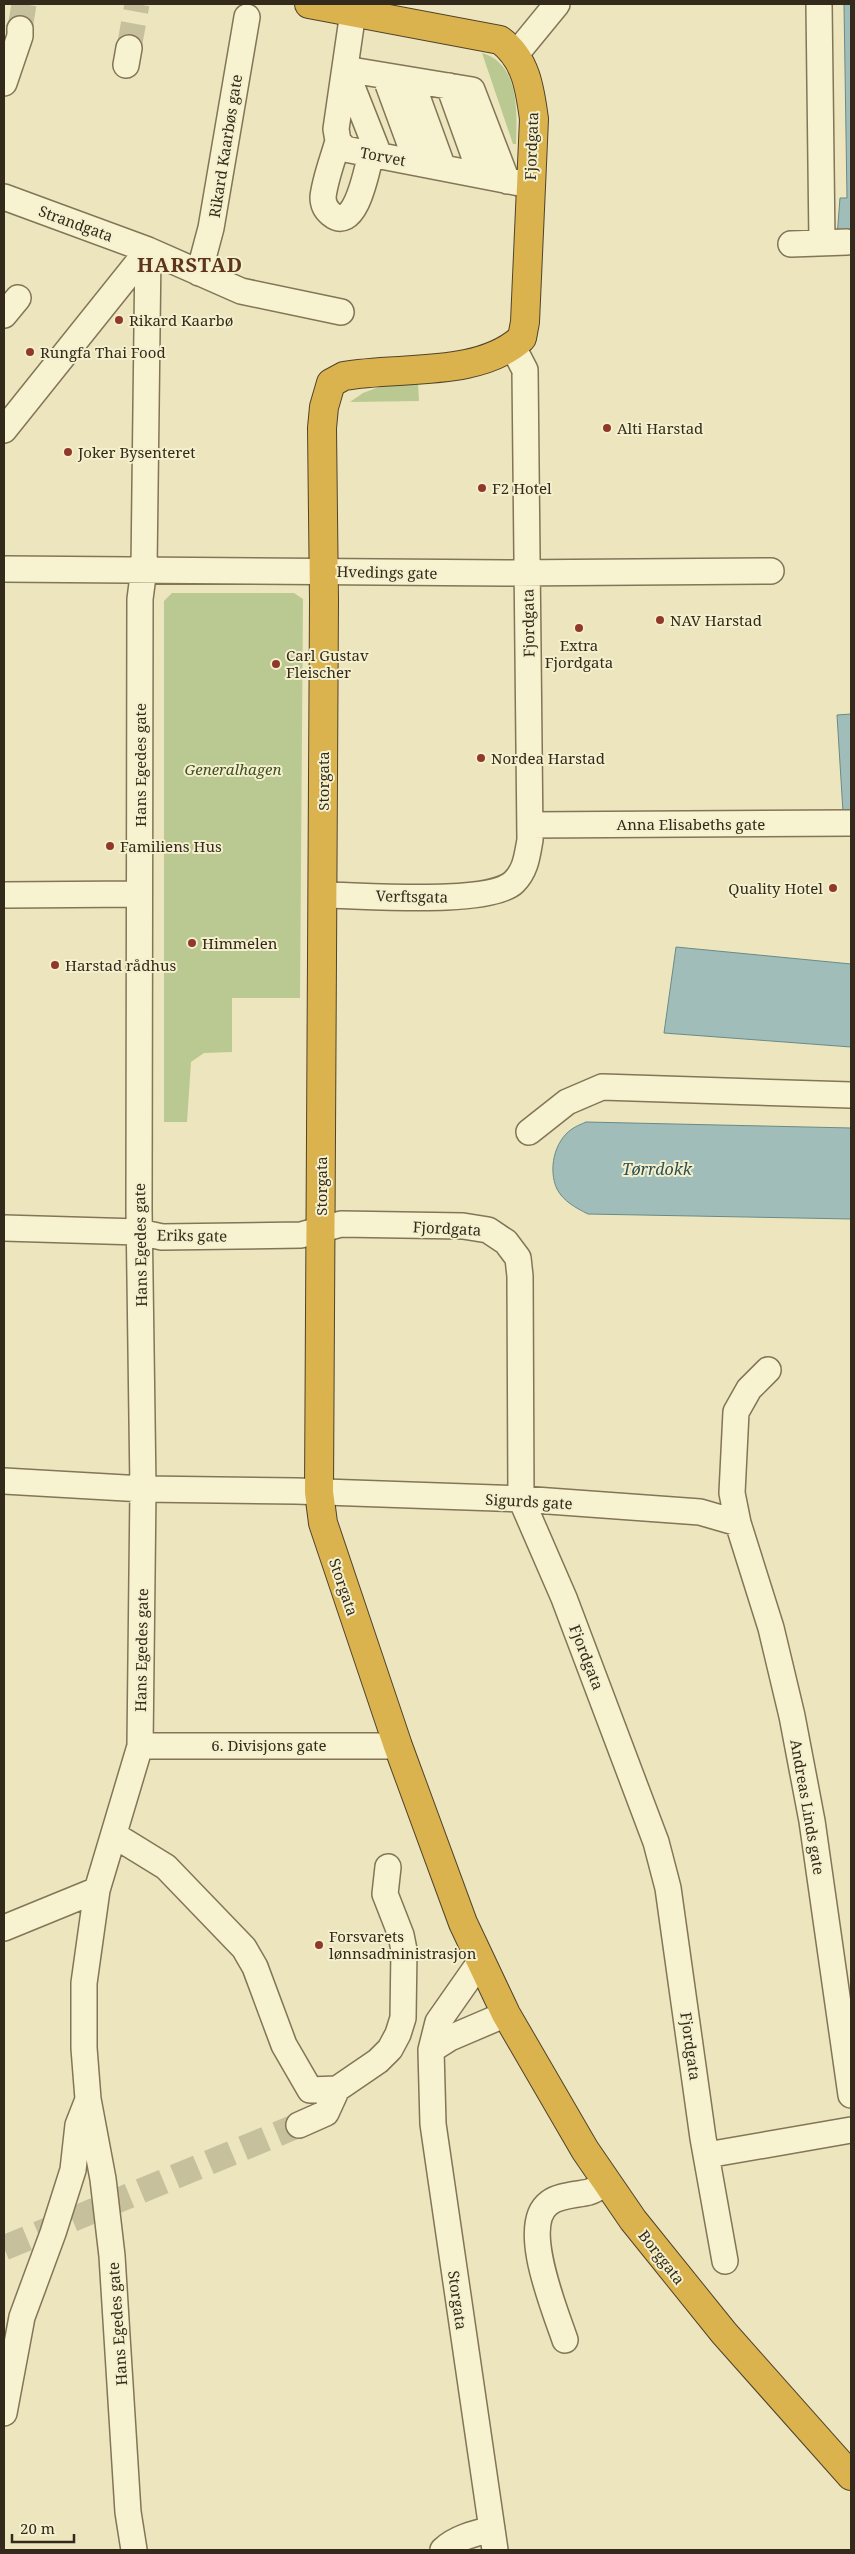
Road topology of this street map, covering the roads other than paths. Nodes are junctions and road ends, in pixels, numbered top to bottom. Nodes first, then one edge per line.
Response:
1 (309, 4) edge
2 (557, 4) edge
3 (819, 4) edge
4 (353, 12) junction
5 (247, 17) dead end
6 (20, 29) tunnel mouth
7 (516, 54) junction
8 (365, 73) junction
9 (4, 83) edge
10 (430, 83) junction
11 (338, 141) junction
12 (391, 158) junction
13 (462, 172) junction
14 (518, 183) junction
15 (4, 197) edge
16 (847, 242) dead end
17 (822, 243) junction
18 (791, 244) dead end
19 (148, 250) junction
20 (199, 273) junction
21 (341, 312) dead end
22 (512, 347) junction
23 (4, 430) edge
24 (144, 568) junction
25 (4, 569) edge
26 (324, 571) junction
27 (771, 571) dead end
28 (527, 572) junction
29 (851, 823) edge
30 (530, 825) junction
31 (500, 891) joint
32 (139, 894) junction
33 (4, 895) edge
34 (322, 895) junction
35 (851, 1095) edge
36 (529, 1132) dead end
37 (4, 1228) edge
38 (320, 1231) junction
39 (139, 1232) junction
40 (768, 1370) dead end
41 (4, 1481) edge
42 (144, 1489) junction
43 (319, 1492) junction
44 (521, 1499) junction
45 (738, 1524) junction
46 (140, 1746) junction
47 (398, 1746) junction
48 (114, 1835) junction
49 (388, 1867) dead end
50 (97, 1890) junction
51 (4, 1928) edge
52 (480, 1962) junction
53 (506, 2014) junction
54 (431, 2050) junction
55 (337, 2089) junction
56 (851, 2096) edge
57 (88, 2099) junction
58 (299, 2125) tunnel mouth
59 (851, 2130) edge
60 (707, 2155) junction
61 (606, 2183) junction
62 (724, 2261) dead end
63 (565, 2340) dead end
64 (4, 2413) edge
65 (851, 2476) edge
66 (494, 2540) edge
67 (134, 2550) edge
68 (443, 2550) edge

1 - 4 highway, Fjordgata
2 - 7 street
3 - 17 street
4 - 7 highway, Fjordgata
4 - 8 street
5 - 20 street, Rikard Kaarbøs gate
6 - 9 street
7 - 14 highway, Fjordgata
8 - 10 street
8 - 11 street
8 - 12 street
8 - 12 street
10 - 13 street
10 - 13 street
10 - 14 street
11 - 12 street, Torvet
11 - 12 street
12 - 13 street, Torvet
13 - 14 street, Torvet
14 - 22 highway, Fjordgata
15 - 19 street, Strandgata
16 - 17 street
17 - 18 street
19 - 20 street, Strandgata
19 - 23 street
19 - 24 street, Hans Egedes gate
20 - 21 street
22 - 26 highway, Storgata
22 - 28 street, Fjordgata
24 - 25 street, Hvedings gate
24 - 26 street, Hvedings gate
24 - 32 street, Hans Egedes gate
26 - 28 street, Hvedings gate
26 - 34 highway, Storgata
27 - 28 street, Hvedings gate
28 - 30 street, Fjordgata
29 - 30 street, Anna Elisabeths gate
30 - 31 street, Fjordgata
31 - 34 street, Verftsgata
32 - 33 street
32 - 39 street, Hans Egedes gate
34 - 38 highway, Storgata
35 - 36 street
37 - 39 street, Eriks gate
38 - 39 street, Eriks gate
38 - 43 highway, Storgata
38 - 44 street, Fjordgata
39 - 42 street, Hans Egedes gate
40 - 45 street, Andreas Linds gate
41 - 42 street, Sigurds gate
42 - 43 street, Sigurds gate
42 - 46 street, Hans Egedes gate
43 - 44 street, Sigurds gate
43 - 47 highway, Storgata
44 - 45 street, Sigurds gate
44 - 60 street, Fjordgata
45 - 56 street, Andreas Linds gate
46 - 47 street, 6. Divisjons gate
46 - 48 street, Hans Egedes gate
47 - 52 highway, Storgata
48 - 50 street, Hans Egedes gate
48 - 55 street
49 - 55 street
50 - 51 street
50 - 57 street, Hans Egedes gate
52 - 53 highway, Storgata
52 - 54 street, Storgata
53 - 54 street
53 - 61 highway, Borggata
54 - 66 street, Storgata
55 - 58 street
57 - 64 street, Hans Egedes gate
57 - 67 street, Hans Egedes gate
59 - 60 street
60 - 62 street, Fjordgata
61 - 63 street
61 - 65 highway, Borggata
66 - 68 street

